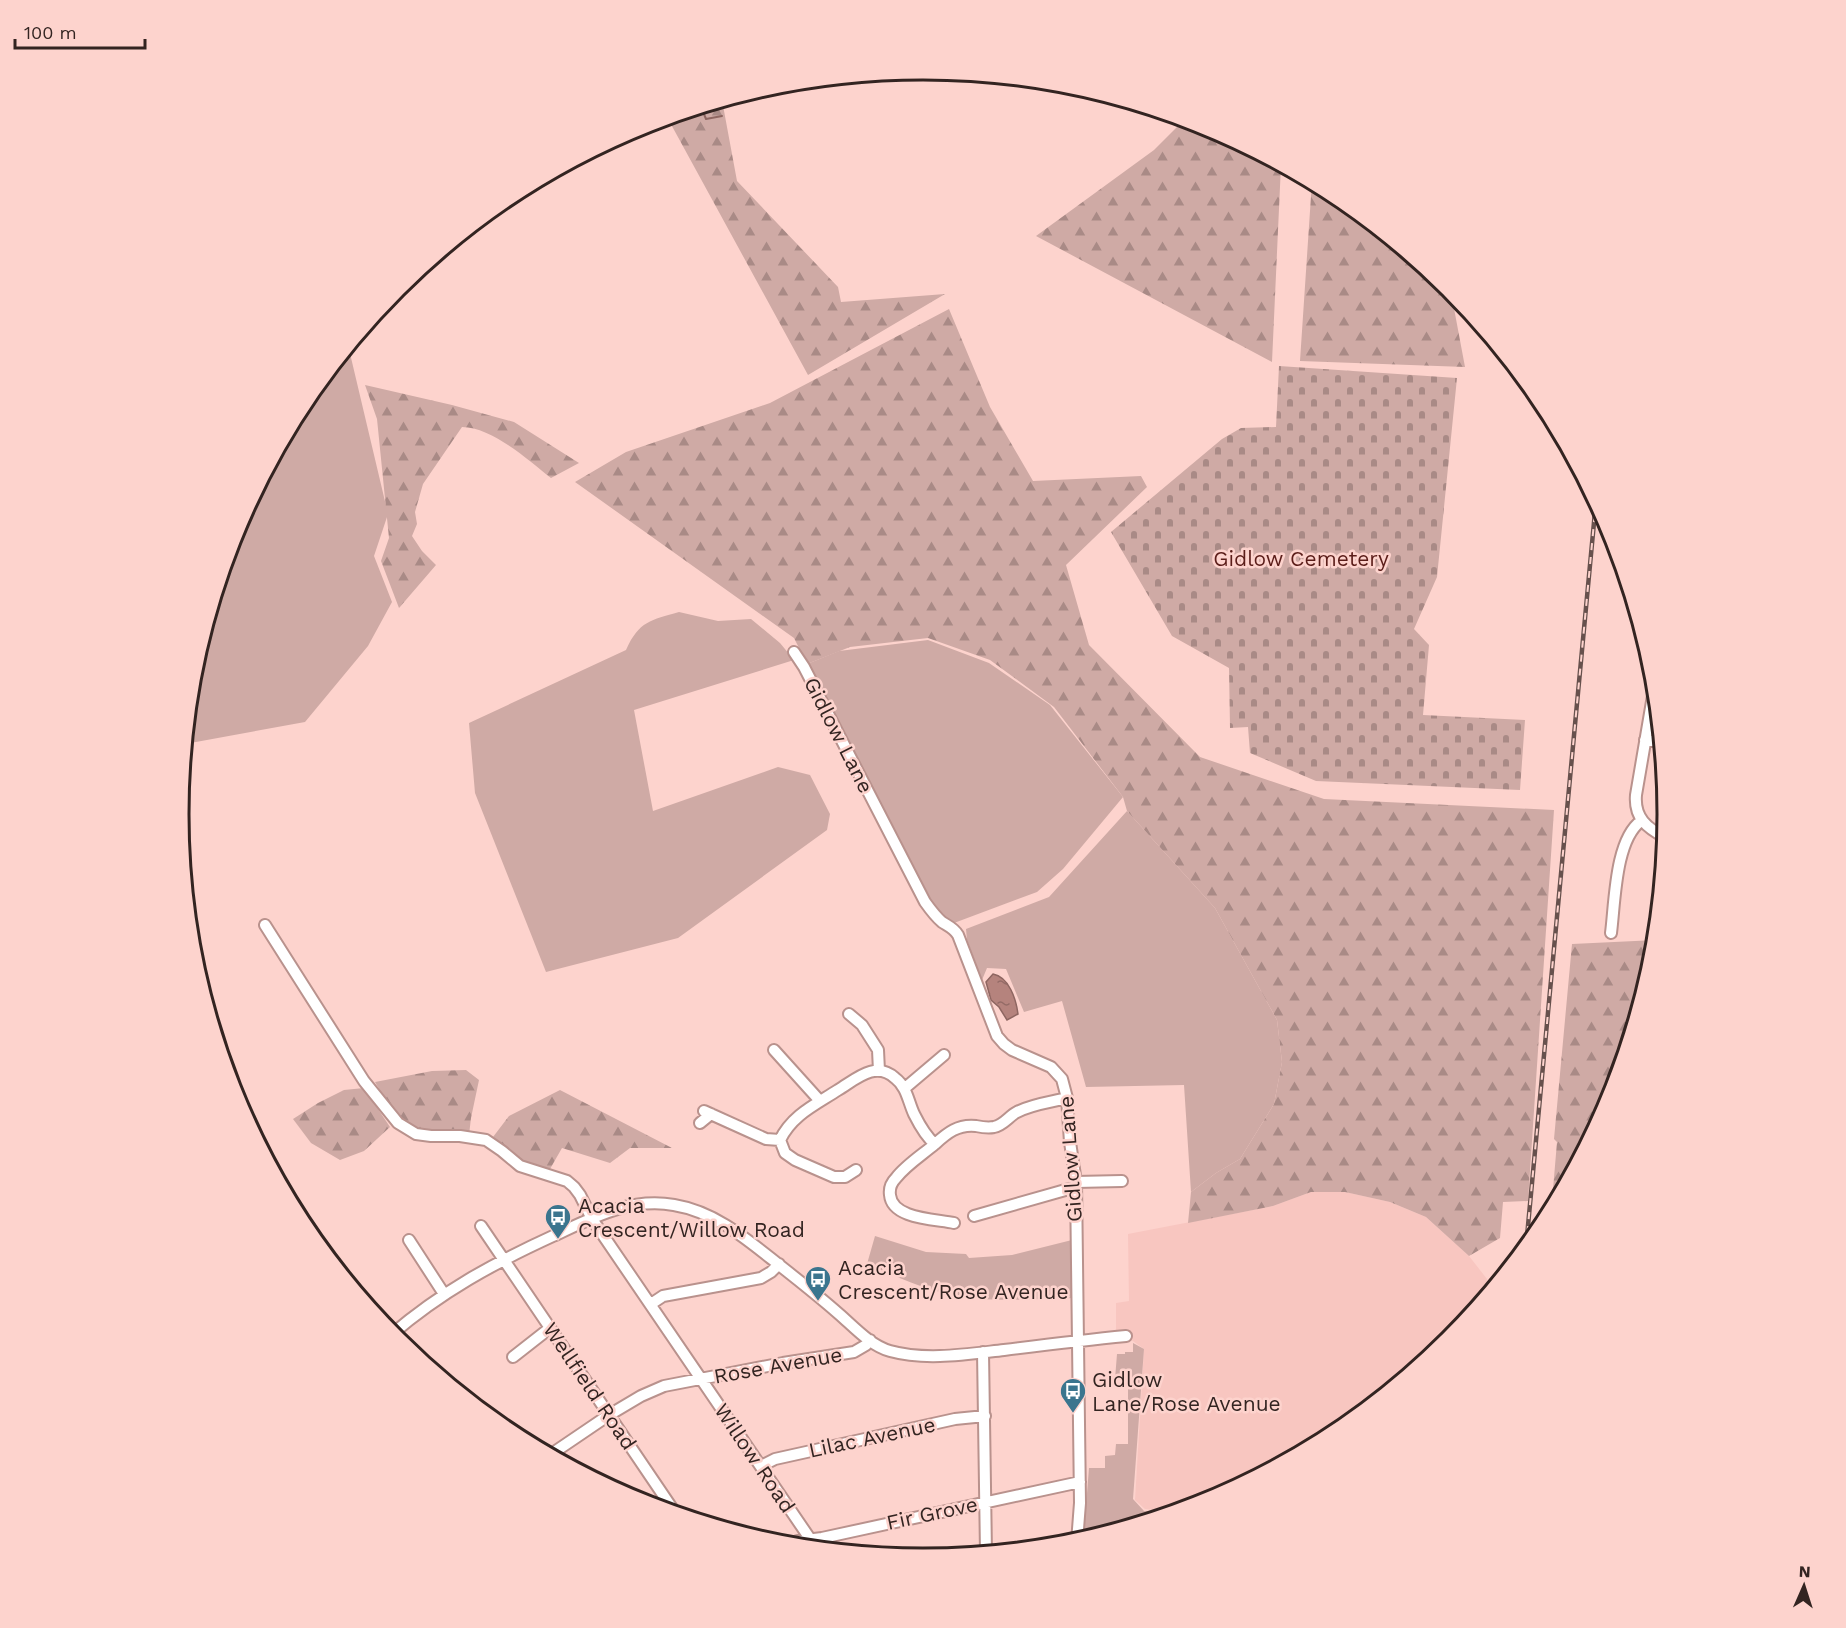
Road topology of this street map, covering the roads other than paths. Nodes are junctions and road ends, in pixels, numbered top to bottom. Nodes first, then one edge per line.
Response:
1 (794, 652) dead end
2 (1650, 714) edge
3 (1646, 740) junction
4 (1653, 741) edge
5 (1641, 821) junction
6 (1657, 833) edge
7 (265, 925) dead end
8 (1611, 933) dead end
9 (849, 1014) dead end
10 (774, 1050) dead end
11 (944, 1055) dead end
12 (879, 1071) junction
13 (905, 1088) junction
14 (1067, 1098) junction
15 (820, 1101) junction
16 (699, 1123) dead end
17 (780, 1140) junction
18 (935, 1144) junction
19 (856, 1170) dead end
20 (1122, 1182) dead end
21 (1076, 1184) junction
22 (974, 1216) dead end
23 (592, 1219) junction
24 (954, 1223) dead end
25 (481, 1226) dead end
26 (409, 1240) dead end
27 (503, 1259) junction
28 (779, 1264) junction
29 (444, 1294) junction
30 (651, 1304) junction
31 (400, 1328) edge
32 (550, 1328) junction
33 (1125, 1336) dead end
34 (870, 1340) junction
35 (1078, 1341) junction
36 (983, 1352) junction
37 (513, 1357) dead end
38 (701, 1379) junction
39 (609, 1415) junction
40 (985, 1416) junction
41 (557, 1450) edge
42 (761, 1466) junction
43 (1080, 1482) junction
44 (986, 1502) junction
45 (669, 1503) edge
46 (1078, 1531) edge
47 (811, 1539) edge
48 (824, 1542) edge
49 (986, 1545) edge

1 - 14 street, Gidlow Lane
2 - 3 street
3 - 4 street
3 - 5 street
5 - 6 street
5 - 8 street
7 - 23 street, Willow Road
9 - 12 street
10 - 15 street
11 - 13 street
12 - 13 street
12 - 15 street
13 - 18 street
14 - 18 street
14 - 21 street, Gidlow Lane
15 - 17 street
16 - 17 street
17 - 19 street
18 - 24 street
20 - 21 street
21 - 22 street
21 - 35 street, Gidlow Lane
23 - 27 street
23 - 28 street
23 - 30 street, Willow Road
25 - 27 street, Wellfield Road
26 - 29 street
27 - 29 street
27 - 32 street, Wellfield Road
28 - 30 street
28 - 34 street
29 - 31 street
30 - 38 street, Willow Road
32 - 37 street
32 - 39 street, Wellfield Road
33 - 35 street, Rose Avenue
34 - 36 street, Rose Avenue
34 - 38 street, Rose Avenue
35 - 36 street, Rose Avenue
35 - 43 street, Gidlow Lane
36 - 40 street
38 - 39 street, Rose Avenue
38 - 42 street, Willow Road
39 - 41 street, Rose Avenue
39 - 45 street, Wellfield Road
40 - 42 street, Lilac Avenue
40 - 44 street
42 - 47 street, Willow Road
43 - 44 street, Fir Grove
43 - 46 street, Gidlow Lane
44 - 48 street, Fir Grove
44 - 49 street

